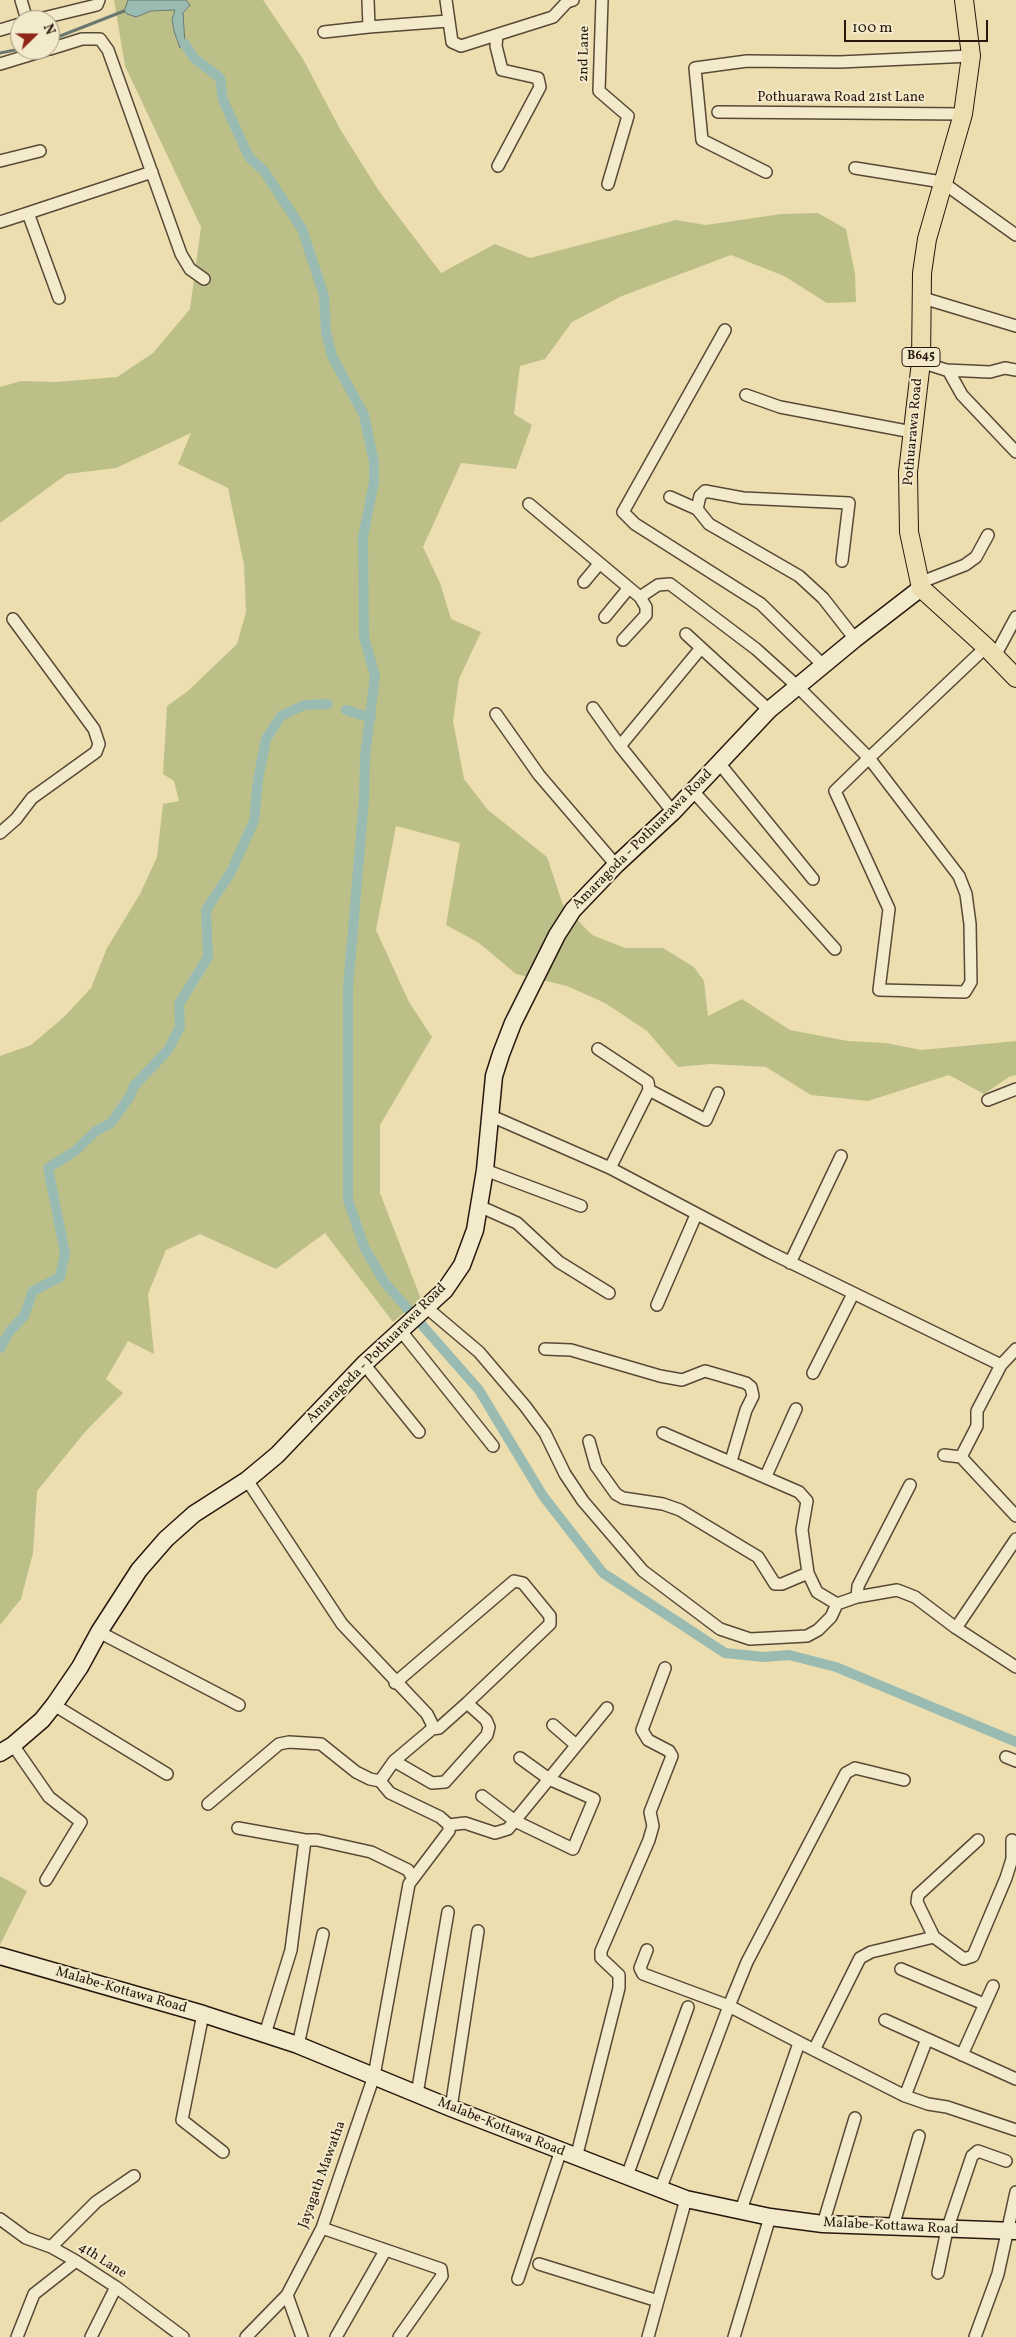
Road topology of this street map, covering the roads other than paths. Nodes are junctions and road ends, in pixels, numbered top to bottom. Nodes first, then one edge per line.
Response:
1 (99, 0) edge
2 (368, 0) edge
3 (446, 0) edge
4 (573, 0) edge
5 (602, 0) edge
6 (964, 0) edge
7 (60, 14) edge
8 (448, 21) junction
9 (369, 27) junction
10 (324, 32) dead end
11 (497, 34) junction
12 (60, 46) edge
13 (971, 56) junction
14 (13, 60) edge
15 (0, 64) edge
16 (718, 112) dead end
17 (963, 114) junction
18 (40, 151) dead end
19 (0, 161) edge
20 (498, 166) dead end
21 (855, 168) dead end
22 (152, 172) junction
23 (766, 172) dead end
24 (942, 182) junction
25 (608, 184) dead end
26 (28, 213) junction
27 (0, 222) edge
28 (1016, 235) edge
29 (204, 279) dead end
30 (59, 298) dead end
31 (923, 298) junction
32 (1016, 326) edge
33 (725, 330) dead end
34 (921, 362) junction
35 (948, 370) junction
36 (1016, 370) edge
37 (746, 395) dead end
38 (912, 432) junction
39 (1013, 446) edge
40 (670, 497) dead end
41 (529, 504) dead end
42 (697, 509) junction
43 (988, 535) dead end
44 (842, 561) dead end
45 (600, 564) junction
46 (584, 582) dead end
47 (920, 585) junction
48 (628, 588) junction
49 (640, 597) junction
50 (605, 617) dead end
51 (1016, 617) edge
52 (13, 619) dead end
53 (686, 634) dead end
54 (855, 639) junction
55 (623, 640) dead end
56 (701, 648) junction
57 (991, 652) junction
58 (823, 665) junction
59 (1015, 675) edge
60 (797, 686) junction
61 (593, 708) dead end
62 (770, 710) junction
63 (496, 714) dead end
64 (620, 746) junction
65 (869, 758) junction
66 (719, 763) junction
67 (693, 791) junction
68 (673, 812) junction
69 (0, 833) edge
70 (616, 865) junction
71 (813, 879) dead end
72 (835, 949) dead end
73 (598, 1049) dead end
74 (1016, 1089) edge
75 (649, 1090) junction
76 (718, 1093) dead end
77 (988, 1100) dead end
78 (490, 1115) junction
79 (841, 1156) dead end
80 (610, 1168) junction
81 (485, 1170) junction
82 (479, 1206) junction
83 (580, 1206) dead end
84 (696, 1215) junction
85 (790, 1262) junction
86 (608, 1293) dead end
87 (853, 1294) junction
88 (657, 1305) dead end
89 (415, 1319) junction
90 (546, 1349) dead end
91 (1016, 1349) edge
92 (364, 1364) junction
93 (1001, 1365) junction
94 (813, 1373) dead end
95 (796, 1408) dead end
96 (419, 1432) dead end
97 (662, 1433) dead end
98 (589, 1441) dead end
99 (493, 1446) dead end
100 (944, 1455) dead end
101 (961, 1457) junction
102 (731, 1461) junction
103 (766, 1476) junction
104 (246, 1480) junction
105 (910, 1485) dead end
106 (1016, 1516) edge
107 (1016, 1539) edge
108 (808, 1573) junction
109 (857, 1597) junction
110 (837, 1604) junction
111 (956, 1628) junction
112 (99, 1632) junction
113 (1016, 1667) edge
114 (664, 1668) dead end
115 (396, 1683) junction
116 (468, 1703) junction
117 (54, 1705) junction
118 (239, 1705) dead end
119 (607, 1708) dead end
120 (554, 1724) dead end
121 (432, 1729) junction
122 (576, 1746) junction
123 (7, 1749) edge
124 (520, 1758) dead end
125 (394, 1761) junction
126 (167, 1774) dead end
127 (549, 1779) junction
128 (904, 1780) dead end
129 (380, 1781) junction
130 (482, 1796) dead end
131 (208, 1804) dead end
132 (515, 1821) junction
133 (449, 1825) junction
134 (238, 1828) dead end
135 (305, 1840) junction
136 (978, 1840) dead end
137 (1012, 1840) dead end
138 (412, 1877) junction
139 (46, 1880) dead end
140 (448, 1912) dead end
141 (478, 1932) dead end
142 (323, 1934) dead end
143 (934, 1937) junction
144 (647, 1950) dead end
145 (0, 1956) edge
146 (901, 1969) dead end
147 (992, 1986) dead end
148 (984, 2004) junction
149 (728, 2006) junction
150 (688, 2007) dead end
151 (203, 2014) junction
152 (885, 2020) dead end
153 (265, 2034) junction
154 (928, 2039) junction
155 (799, 2043) junction
156 (298, 2045) junction
157 (814, 2050) junction
158 (962, 2055) junction
159 (374, 2076) junction
160 (1016, 2079) edge
161 (417, 2094) junction
162 (905, 2096) junction
163 (451, 2108) junction
164 (855, 2118) dead end
165 (1016, 2130) edge
166 (919, 2136) dead end
167 (561, 2150) junction
168 (223, 2152) dead end
169 (576, 2158) junction
170 (1006, 2161) dead end
171 (134, 2176) dead end
172 (627, 2176) junction
173 (660, 2190) junction
174 (1016, 2192) edge
175 (686, 2199) junction
176 (740, 2210) junction
177 (770, 2217) junction
178 (0, 2219) edge
179 (823, 2224) junction
180 (894, 2227) junction
181 (322, 2228) junction
182 (947, 2230) junction
183 (1011, 2231) edge
184 (51, 2247) junction
185 (385, 2251) junction
186 (76, 2261) junction
187 (539, 2264) dead end
188 (938, 2273) dead end
189 (518, 2279) dead end
190 (116, 2287) junction
191 (287, 2295) junction
192 (658, 2301) junction
193 (17, 2337) edge
194 (91, 2337) edge
195 (183, 2337) edge
196 (246, 2337) edge
197 (302, 2337) edge
198 (336, 2337) edge
199 (399, 2337) edge
200 (648, 2337) edge
201 (734, 2337) edge
202 (975, 2337) edge

1 - 7 street
2 - 9 street
3 - 8 street
4 - 11 street
5 - 25 street, 2nd Lane
6 - 13 main road, Pothuarawa Road / B645
8 - 9 street
8 - 11 street
9 - 10 street
11 - 20 street
12 - 22 street
13 - 17 main road, Pothuarawa Road / B645
13 - 23 street
14 - 15 street
16 - 17 street, Pothuarawa Road 21st Lane
17 - 24 main road, Pothuarawa Road / B645
18 - 19 street
21 - 24 street
22 - 26 street
22 - 29 street
24 - 28 street
24 - 31 main road, Pothuarawa Road / B645
26 - 27 street
26 - 30 street
31 - 32 street
31 - 34 main road, Pothuarawa Road / B645
33 - 58 street
34 - 35 street
34 - 38 main road, Pothuarawa Road / B645
35 - 36 street
35 - 39 street
37 - 38 street
38 - 47 main road, Pothuarawa Road / B645
40 - 42 street
41 - 45 street
42 - 44 street
42 - 54 street
43 - 47 street
45 - 46 street
45 - 48 street
47 - 54 street, Amaragoda - Pothuarawa Road
47 - 57 main road
48 - 49 street
48 - 50 street
49 - 55 street
49 - 60 street
51 - 57 street
52 - 69 street
53 - 56 street
54 - 58 street, Amaragoda - Pothuarawa Road
56 - 62 street
56 - 64 street
57 - 59 main road
57 - 65 street
58 - 60 street, Amaragoda - Pothuarawa Road
60 - 62 street, Amaragoda - Pothuarawa Road
60 - 65 street
61 - 64 street
62 - 66 street, Amaragoda - Pothuarawa Road
63 - 70 street
64 - 68 street
65 - 65 street
66 - 67 street, Amaragoda - Pothuarawa Road
66 - 71 street
67 - 68 street, Amaragoda - Pothuarawa Road
67 - 72 street
68 - 70 street, Amaragoda - Pothuarawa Road
70 - 78 street, Amaragoda - Pothuarawa Road
73 - 75 street
74 - 77 street
75 - 76 street
75 - 80 street
78 - 80 street
78 - 81 street, Amaragoda - Pothuarawa Road
79 - 85 street
80 - 84 street
81 - 82 street, Amaragoda - Pothuarawa Road
81 - 83 street
82 - 86 street
82 - 89 street, Amaragoda - Pothuarawa Road
84 - 85 street
84 - 88 street
85 - 87 street
87 - 93 street
87 - 94 street
89 - 92 street, Amaragoda - Pothuarawa Road
89 - 99 street
89 - 110 street
90 - 102 street
91 - 93 street
92 - 96 street
92 - 104 street, Amaragoda - Pothuarawa Road
93 - 101 street
95 - 103 street
97 - 102 street
98 - 108 street
100 - 101 street
101 - 106 street
102 - 103 street
103 - 108 street
104 - 112 street, Amaragoda - Pothuarawa Road
104 - 115 street
105 - 109 street
107 - 111 street
108 - 110 street
109 - 110 street
109 - 111 street
111 - 113 street
112 - 117 street, Amaragoda - Pothuarawa Road
112 - 118 street
114 - 169 street
115 - 116 street
115 - 121 street
116 - 121 street
116 - 125 street
117 - 123 street, Amaragoda - Pothuarawa Road
117 - 126 street
119 - 122 street
120 - 122 street
121 - 125 street
122 - 127 street
123 - 139 street
124 - 127 street
125 - 129 street
127 - 132 street
127 - 132 street
128 - 149 street
129 - 131 street
129 - 133 street
130 - 132 street
132 - 133 street
133 - 138 street
134 - 135 street
135 - 138 street
135 - 153 street
136 - 143 street
137 - 143 street
138 - 159 street, Jayagath Mawatha
140 - 161 street
141 - 163 street
142 - 156 street
143 - 157 street
144 - 149 street
145 - 151 street, Malabe-Kottawa Road
146 - 148 street
147 - 148 street
148 - 158 street
149 - 155 street
149 - 173 street
150 - 172 street
151 - 153 street, Malabe-Kottawa Road
151 - 168 street
152 - 154 street
153 - 156 street, Malabe-Kottawa Road
154 - 158 street
154 - 162 street
155 - 157 street
155 - 176 street
156 - 159 street, Malabe-Kottawa Road
157 - 162 street
158 - 160 street
159 - 161 street, Malabe-Kottawa Road
159 - 181 street, Jayagath Mawatha
161 - 163 street, Malabe-Kottawa Road
162 - 165 street
163 - 167 street, Malabe-Kottawa Road
164 - 179 street
166 - 180 street
167 - 169 street, Malabe-Kottawa Road
167 - 189 street
169 - 172 street, Malabe-Kottawa Road
170 - 182 street
171 - 184 street
172 - 173 street, Malabe-Kottawa Road
173 - 175 street, Malabe-Kottawa Road
174 - 183 street
175 - 176 street, Malabe-Kottawa Road
175 - 192 street
176 - 177 street, Malabe-Kottawa Road
177 - 179 street, Malabe-Kottawa Road
177 - 201 street
178 - 184 street, 4th Lane
179 - 180 street, Malabe-Kottawa Road
180 - 182 street, Malabe-Kottawa Road
181 - 185 street
181 - 191 street, Jayagath Mawatha
182 - 183 street, Malabe-Kottawa Road
182 - 188 street
183 - 202 street
184 - 186 street, 4th Lane
185 - 198 street
185 - 199 street
186 - 190 street, 4th Lane
186 - 193 street
187 - 192 street
190 - 194 street
190 - 195 street, 4th Lane
191 - 196 street, Jayagath Mawatha
191 - 197 street
192 - 200 street

